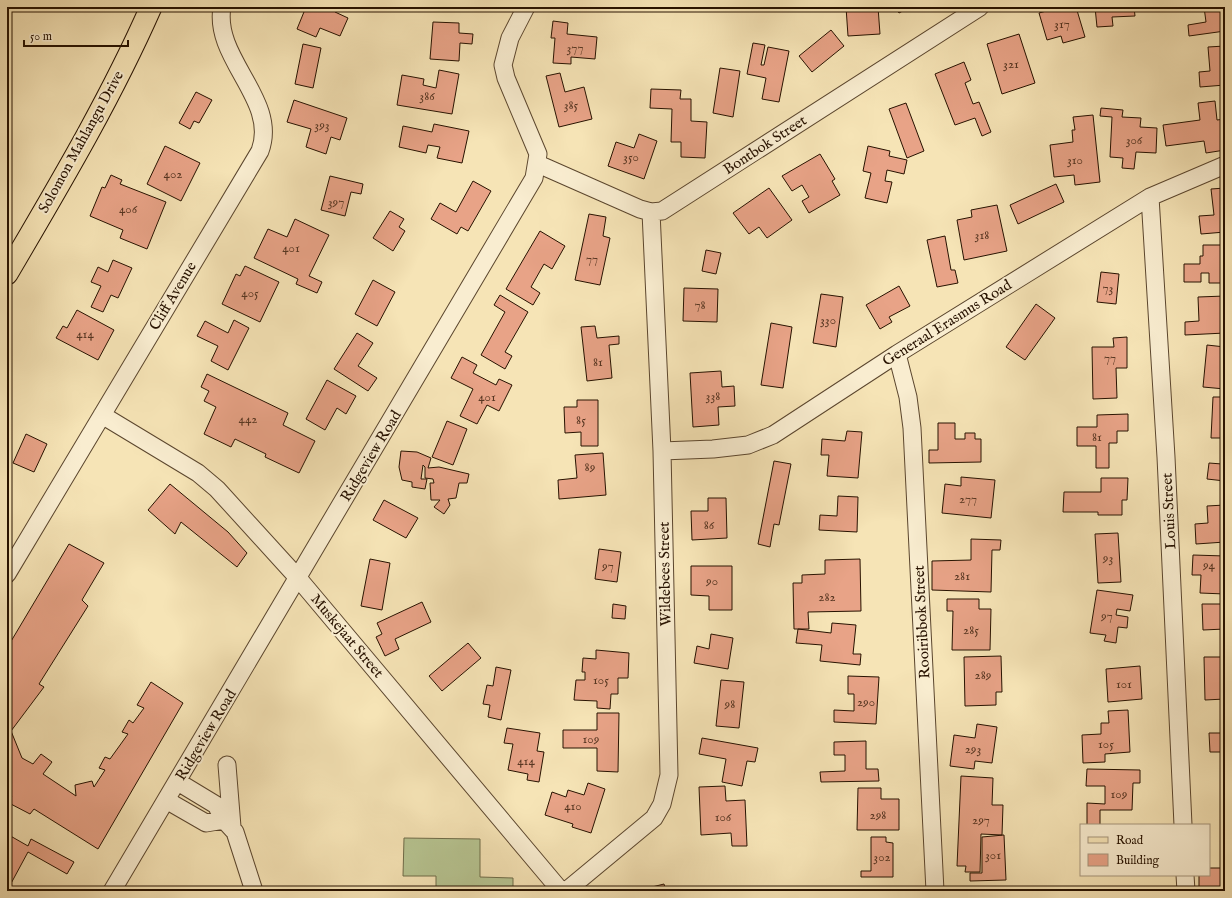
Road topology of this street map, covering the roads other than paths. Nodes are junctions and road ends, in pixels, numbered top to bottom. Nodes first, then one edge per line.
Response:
1 (151, 7) edge
2 (222, 7) edge
3 (526, 7) edge
4 (980, 7) edge
5 (538, 164) junction
6 (1225, 165) edge
7 (1150, 197) junction
8 (651, 212) junction
9 (7, 274) edge
10 (897, 354) junction
11 (102, 415) junction
12 (662, 451) junction
13 (7, 574) edge
14 (298, 578) junction
15 (227, 765) dead end
16 (178, 782) junction
17 (166, 800) junction
18 (228, 823) junction
19 (1183, 824) edge
20 (1185, 876) edge
21 (112, 891) edge
22 (254, 891) edge
23 (561, 891) edge
24 (566, 891) edge
25 (935, 891) edge
26 (1186, 891) edge

1 - 9 main road, Solomon Mahlangu Drive
2 - 11 street, Cliff Avenue
3 - 5 street
4 - 8 street, Bontbok Street
5 - 8 street
5 - 14 street, Ridgeview Road
6 - 7 street, Generaal Erasmus Road
7 - 10 street, Generaal Erasmus Road
7 - 19 street, Louis Street
8 - 12 street, Wildebees Street
10 - 12 street, Generaal Erasmus Road
10 - 25 street, Rooiribbok Street
11 - 13 street, Cliff Avenue
11 - 14 street, Muskejaat Street
12 - 24 street, Wildebees Street
14 - 16 street, Ridgeview Road
14 - 23 street, Muskejaat Street
15 - 18 street
16 - 17 street, Ridgeview Road
16 - 18 street
17 - 18 street
17 - 21 street, Ridgeview Road
18 - 22 street
20 - 26 street

